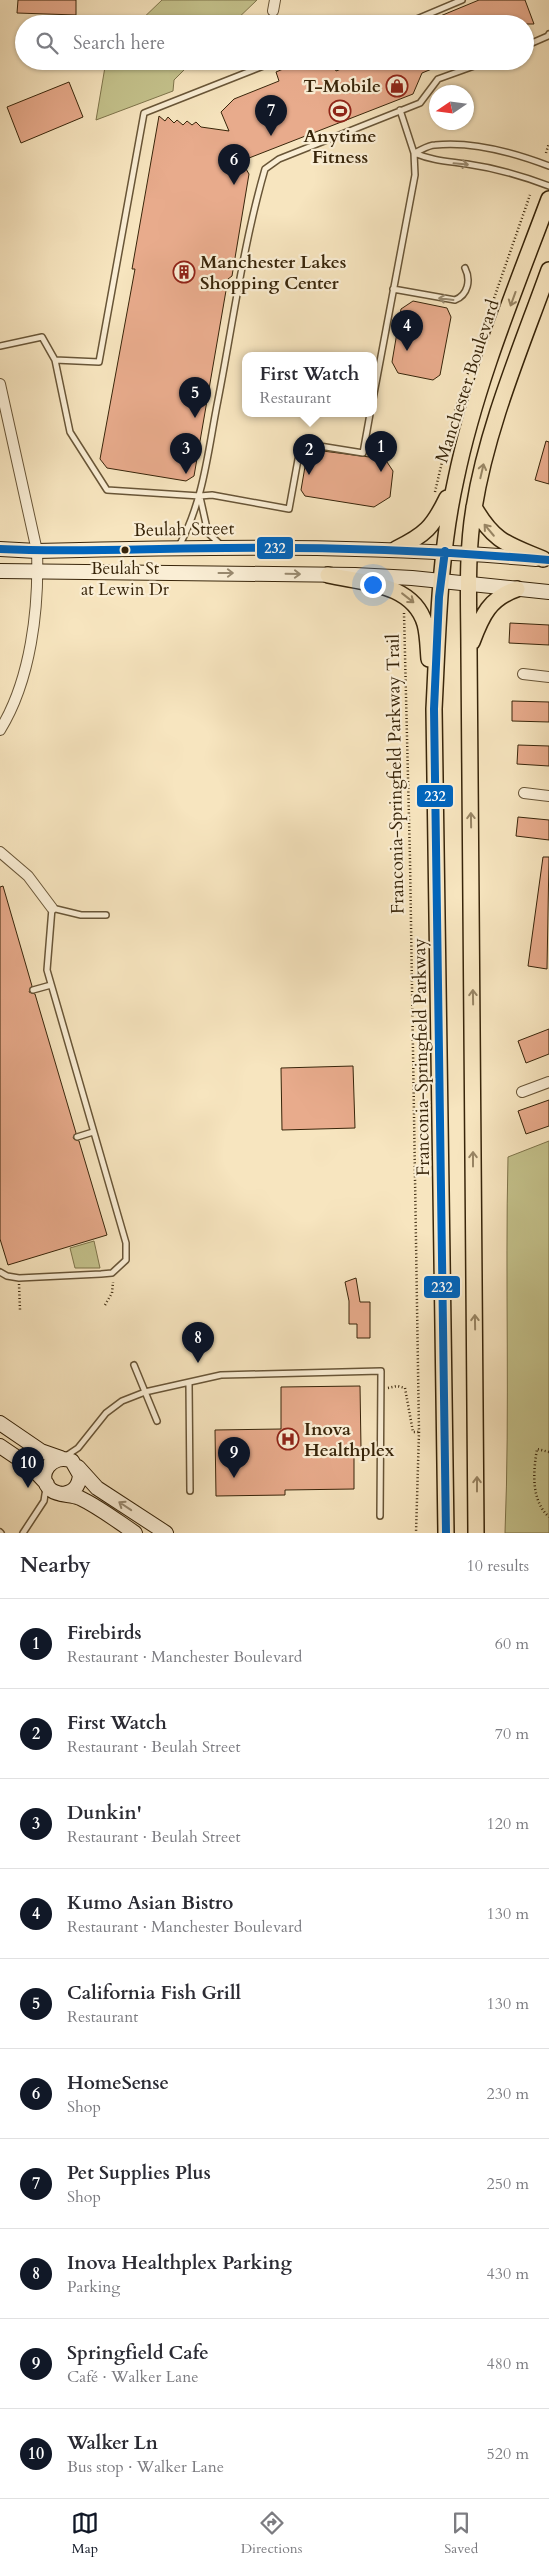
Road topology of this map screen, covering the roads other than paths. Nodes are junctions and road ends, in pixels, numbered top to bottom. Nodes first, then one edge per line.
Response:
1 (275, 0) edge
2 (462, 0) edge
3 (273, 11) dead end
4 (426, 15) edge
5 (549, 34) edge
6 (534, 42) edge
7 (254, 70) edge
8 (463, 70) edge
9 (400, 110) junction
10 (414, 154) junction
11 (549, 166) edge
12 (549, 186) edge
13 (549, 199) edge
14 (465, 268) dead end
15 (549, 270) edge
16 (393, 289) junction
17 (0, 346) edge
18 (56, 360) junction
19 (377, 377) edge
20 (0, 384) edge
21 (369, 417) edge
22 (456, 478) junction
23 (200, 496) junction
24 (474, 507) junction
25 (222, 546) junction
26 (178, 548) junction
27 (0, 549) edge
28 (396, 549) junction
29 (37, 551) junction
30 (445, 551) junction
31 (470, 553) junction
32 (546, 560) edge
33 (0, 572) edge
34 (37, 573) junction
35 (328, 574) junction
36 (441, 581) junction
37 (470, 583) junction
38 (517, 588) junction
39 (549, 592) edge
40 (469, 652) junction
41 (523, 674) dead end
42 (549, 676) edge
43 (434, 709) junction
44 (1, 724) edge
45 (524, 793) dead end
46 (549, 796) edge
47 (0, 852) edge
48 (52, 908) junction
49 (106, 915) dead end
50 (51, 985) junction
51 (34, 990) dead end
52 (549, 1082) edge
53 (522, 1092) dead end
54 (93, 1132) junction
55 (77, 1137) dead end
56 (0, 1272) edge
57 (134, 1365) dead end
58 (189, 1384) junction
59 (145, 1392) junction
60 (157, 1421) dead end
61 (0, 1423) edge
62 (0, 1446) edge
63 (78, 1448) junction
64 (61, 1458) junction
65 (78, 1467) junction
66 (46, 1484) junction
67 (190, 1490) dead end
68 (61, 1494) junction
69 (44, 1502) junction
70 (380, 1516) dead end
71 (23, 1533) edge
72 (135, 1533) edge
73 (166, 1533) edge
74 (446, 1533) edge
75 (476, 1533) edge

1 - 3 street
2 - 4 lane
5 - 6 lane
7 - 18 lane
8 - 9 lane
9 - 10 lane
9 - 23 lane
10 - 11 lane
10 -> 12 lane
10 - 16 lane
13 -> 22 main road, Manchester Boulevard
14 -> 16 lane
24 -> 15 main road
16 - 19 lane
17 - 18 lane
18 - 23 lane
20 - 29 street
21 - 23 lane
22 - 28 main road
22 - 30 main road, Manchester Boulevard
23 - 25 lane
23 - 26 lane
24 - 31 main road
32 -> 24 main road
25 - 26 main road, Beulah Street
25 - 28 main road, Beulah Street
26 - 29 main road, Beulah Street
27 - 29 main road, Beulah Street
28 - 30 main road, Beulah Street
29 - 34 street
30 - 31 main road, Beulah Street
30 - 36 main road, Manchester Boulevard
31 - 32 main road, Beulah Street
31 - 37 main road
33 - 34 main road
34 -> 35 main road
34 - 44 street
35 - 36 main road
35 -> 43 main road
36 - 37 main road
36 - 43 main road, Franconia-Springfield Parkway
37 - 38 main road
37 - 40 main road
38 - 39 main road
38 - 40 main road
75 -> 40 main road
41 - 42 street
43 - 74 main road, Franconia-Springfield Parkway
45 - 46 street
47 - 48 street
48 - 49 lane
48 - 50 lane
50 - 51 lane
50 - 54 lane
52 - 53 street
54 - 55 lane
54 - 56 lane
57 - 59 lane
58 - 59 lane
58 - 67 lane
58 - 70 lane
59 - 60 lane
59 - 63 lane
61 - 64 main road
62 - 66 main road
63 - 64 lane
63 - 65 lane
64 - 65 main road
64 - 66 main road
65 - 68 main road
73 -> 65 main road
66 - 68 main road
66 - 69 lane
68 - 69 lane
68 - 72 main road
69 - 71 lane

